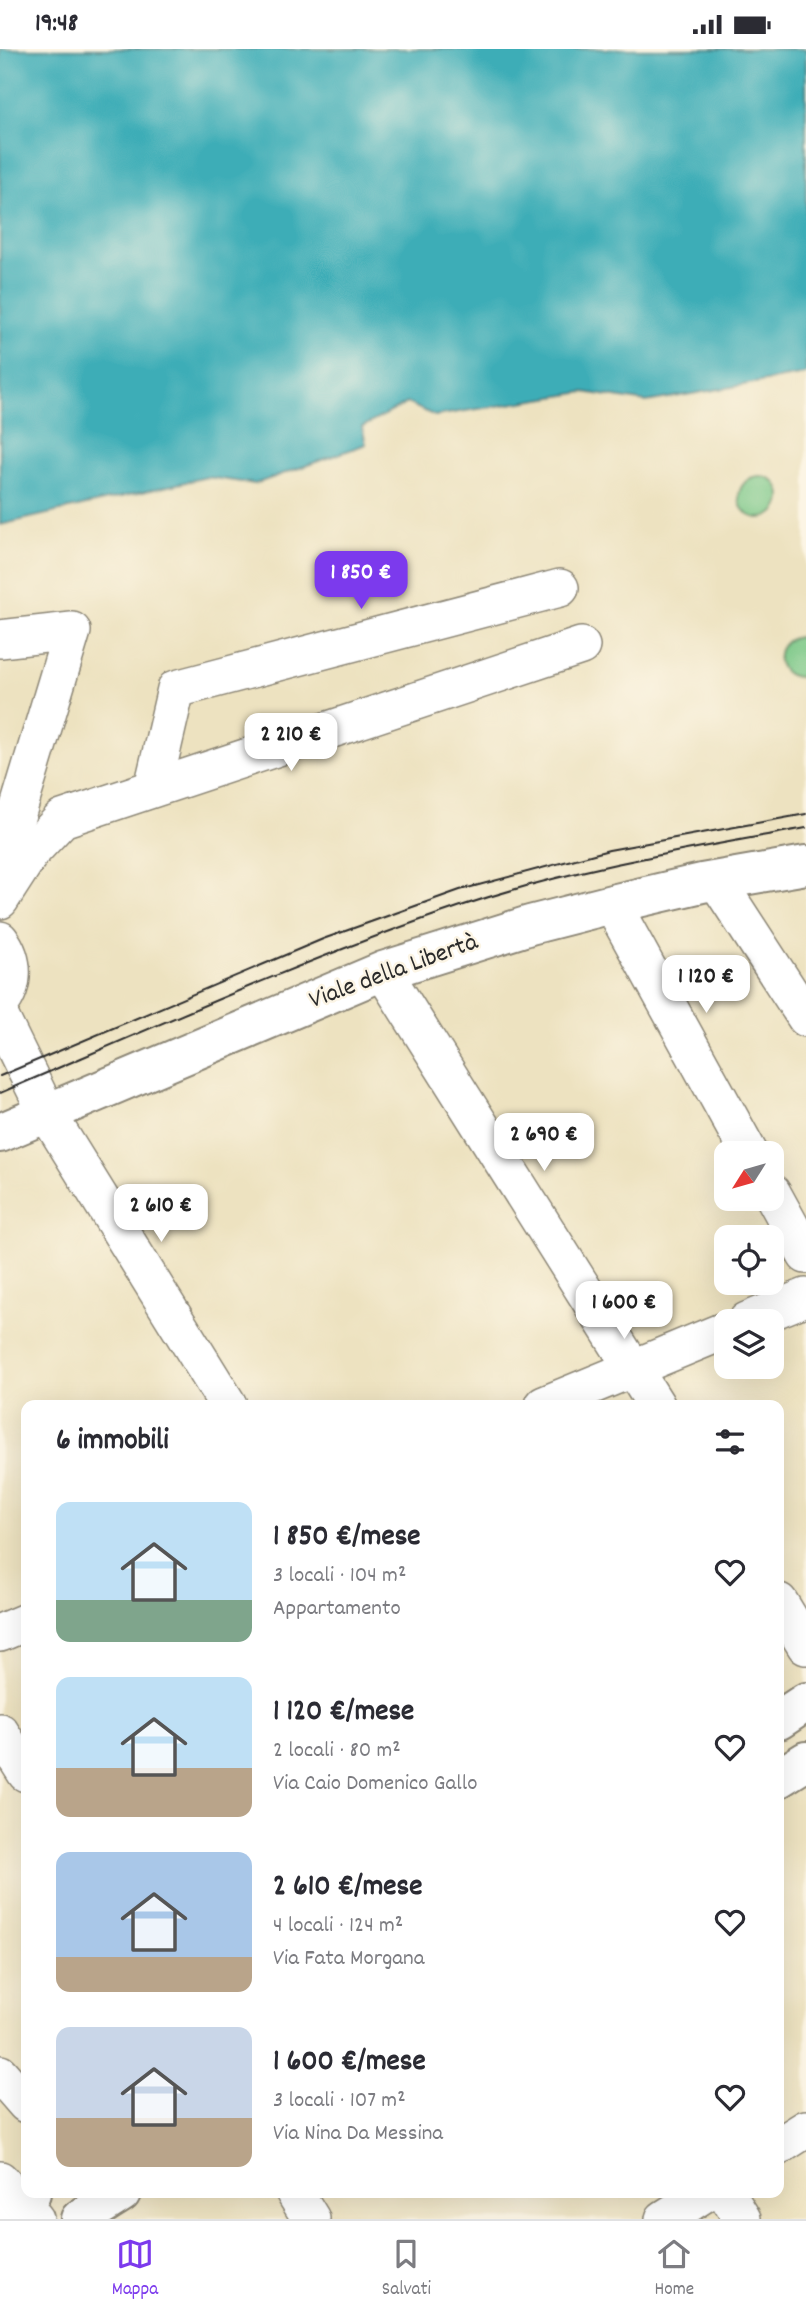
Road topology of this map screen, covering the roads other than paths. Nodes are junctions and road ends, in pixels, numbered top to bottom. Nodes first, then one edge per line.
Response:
1 (560, 588) dead end
2 (0, 639) edge
3 (581, 646) dead end
4 (153, 788) junction
5 (806, 865) edge
6 (0, 870) edge
7 (717, 881) junction
8 (0, 900) edge
9 (612, 904) junction
10 (0, 940) edge
11 (383, 971) junction
12 (0, 1004) edge
13 (0, 1017) edge
14 (806, 1019) edge
15 (47, 1113) junction
16 (0, 1133) edge
17 (742, 1141) edge
18 (782, 1211) edge
19 (806, 1255) edge
20 (806, 1297) edge
21 (776, 1309) edge
22 (714, 1335) edge
23 (633, 1368) junction
24 (225, 1400) edge
25 (556, 1400) edge
26 (653, 1400) edge
27 (784, 1610) edge
28 (21, 1624) edge
29 (0, 1633) edge
30 (806, 1646) edge
31 (806, 1702) edge
32 (784, 1717) edge
33 (0, 1732) edge
34 (806, 1761) edge
35 (21, 1765) edge
36 (784, 1776) edge
37 (0, 2074) edge
38 (21, 2098) edge
39 (806, 2129) edge
40 (784, 2143) edge
41 (65, 2198) edge
42 (113, 2198) edge
43 (298, 2198) edge
44 (697, 2198) edge
45 (729, 2198) edge
46 (58, 2219) edge
47 (80, 2219) edge
48 (311, 2219) edge
49 (664, 2219) edge
50 (742, 2219) edge

1 - 4 street
2 - 6 street
3 - 4 street
4 - 8 street
5 - 7 main road, Viale della Libertà
7 - 9 main road, Viale della Libertà
7 - 14 street
9 - 11 main road, Viale della Libertà
9 - 17 street
10 - 12 street
11 - 15 main road, Viale della Libertà
11 - 23 street
13 - 15 street
15 - 16 main road, Viale della Libertà
15 - 24 street
18 - 19 street
20 - 21 street
22 - 23 street
23 - 25 street
23 - 26 street
27 - 30 street
28 - 29 street
31 - 32 main road
33 - 35 street
34 - 36 main road
37 - 38 street
39 - 40 street
41 - 46 main road
42 - 47 main road
43 - 48 street
44 - 49 street
45 - 50 street

